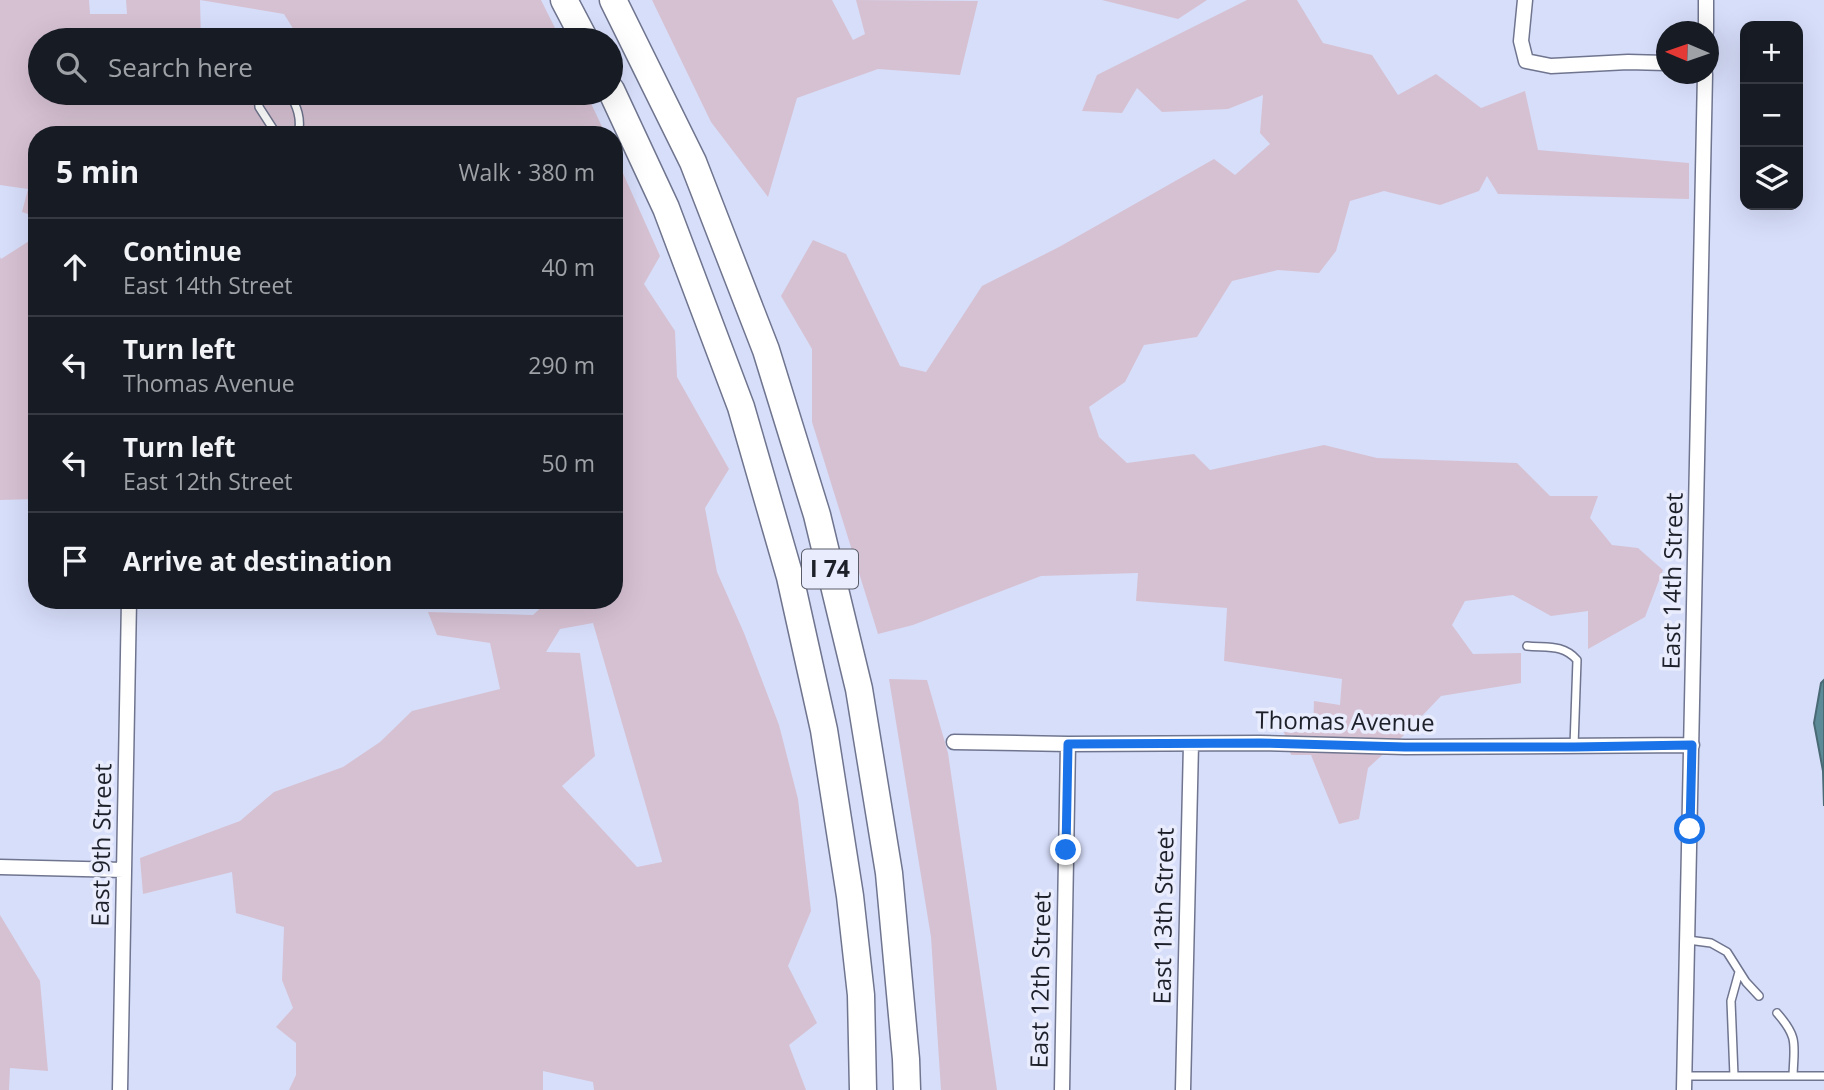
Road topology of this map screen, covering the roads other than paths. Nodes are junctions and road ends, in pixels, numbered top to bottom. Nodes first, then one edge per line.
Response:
1 (564, 0) edge
2 (613, 0) edge
3 (1525, 0) edge
4 (1706, 0) edge
5 (1706, 21) edge
6 (579, 28) edge
7 (1656, 63) edge
8 (1705, 84) edge
9 (259, 105) edge
10 (295, 105) edge
11 (618, 105) edge
12 (271, 126) edge
13 (300, 126) edge
14 (129, 609) edge
15 (1527, 646) dead end
16 (954, 742) dead end
17 (1068, 744) junction
18 (1191, 744) junction
19 (1692, 745) junction
20 (1574, 747) junction
21 (0, 867) edge
22 (124, 870) junction
23 (1688, 940) junction
24 (1739, 972) junction
25 (1759, 996) dead end
26 (1777, 1013) dead end
27 (1734, 1076) junction
28 (1793, 1076) junction
29 (1824, 1076) edge
30 (1684, 1083) edge
31 (120, 1090) edge
32 (863, 1090) edge
33 (909, 1090) edge
34 (1062, 1090) edge
35 (1183, 1090) edge

1 - 6 highway
2 - 33 highway, I 74
3 - 7 street
4 - 5 street
8 - 19 street, East 14th Street
9 - 12 lane
10 - 13 lane
11 - 32 highway, I 74
14 - 22 street, East 9th Street
15 - 20 lane
16 - 17 street, Thomas Avenue
17 - 18 street, Thomas Avenue
17 - 34 street, East 12th Street
18 - 20 street, Thomas Avenue
18 - 35 street, East 13th Street
19 - 20 street, Thomas Avenue
19 - 23 street, East 14th Street
21 - 22 street
22 - 31 street, East 9th Street
23 - 24 lane
23 - 30 street, East 14th Street
24 - 25 lane
24 - 27 lane
26 - 28 lane
27 - 28 lane
27 - 30 lane
28 - 29 lane

